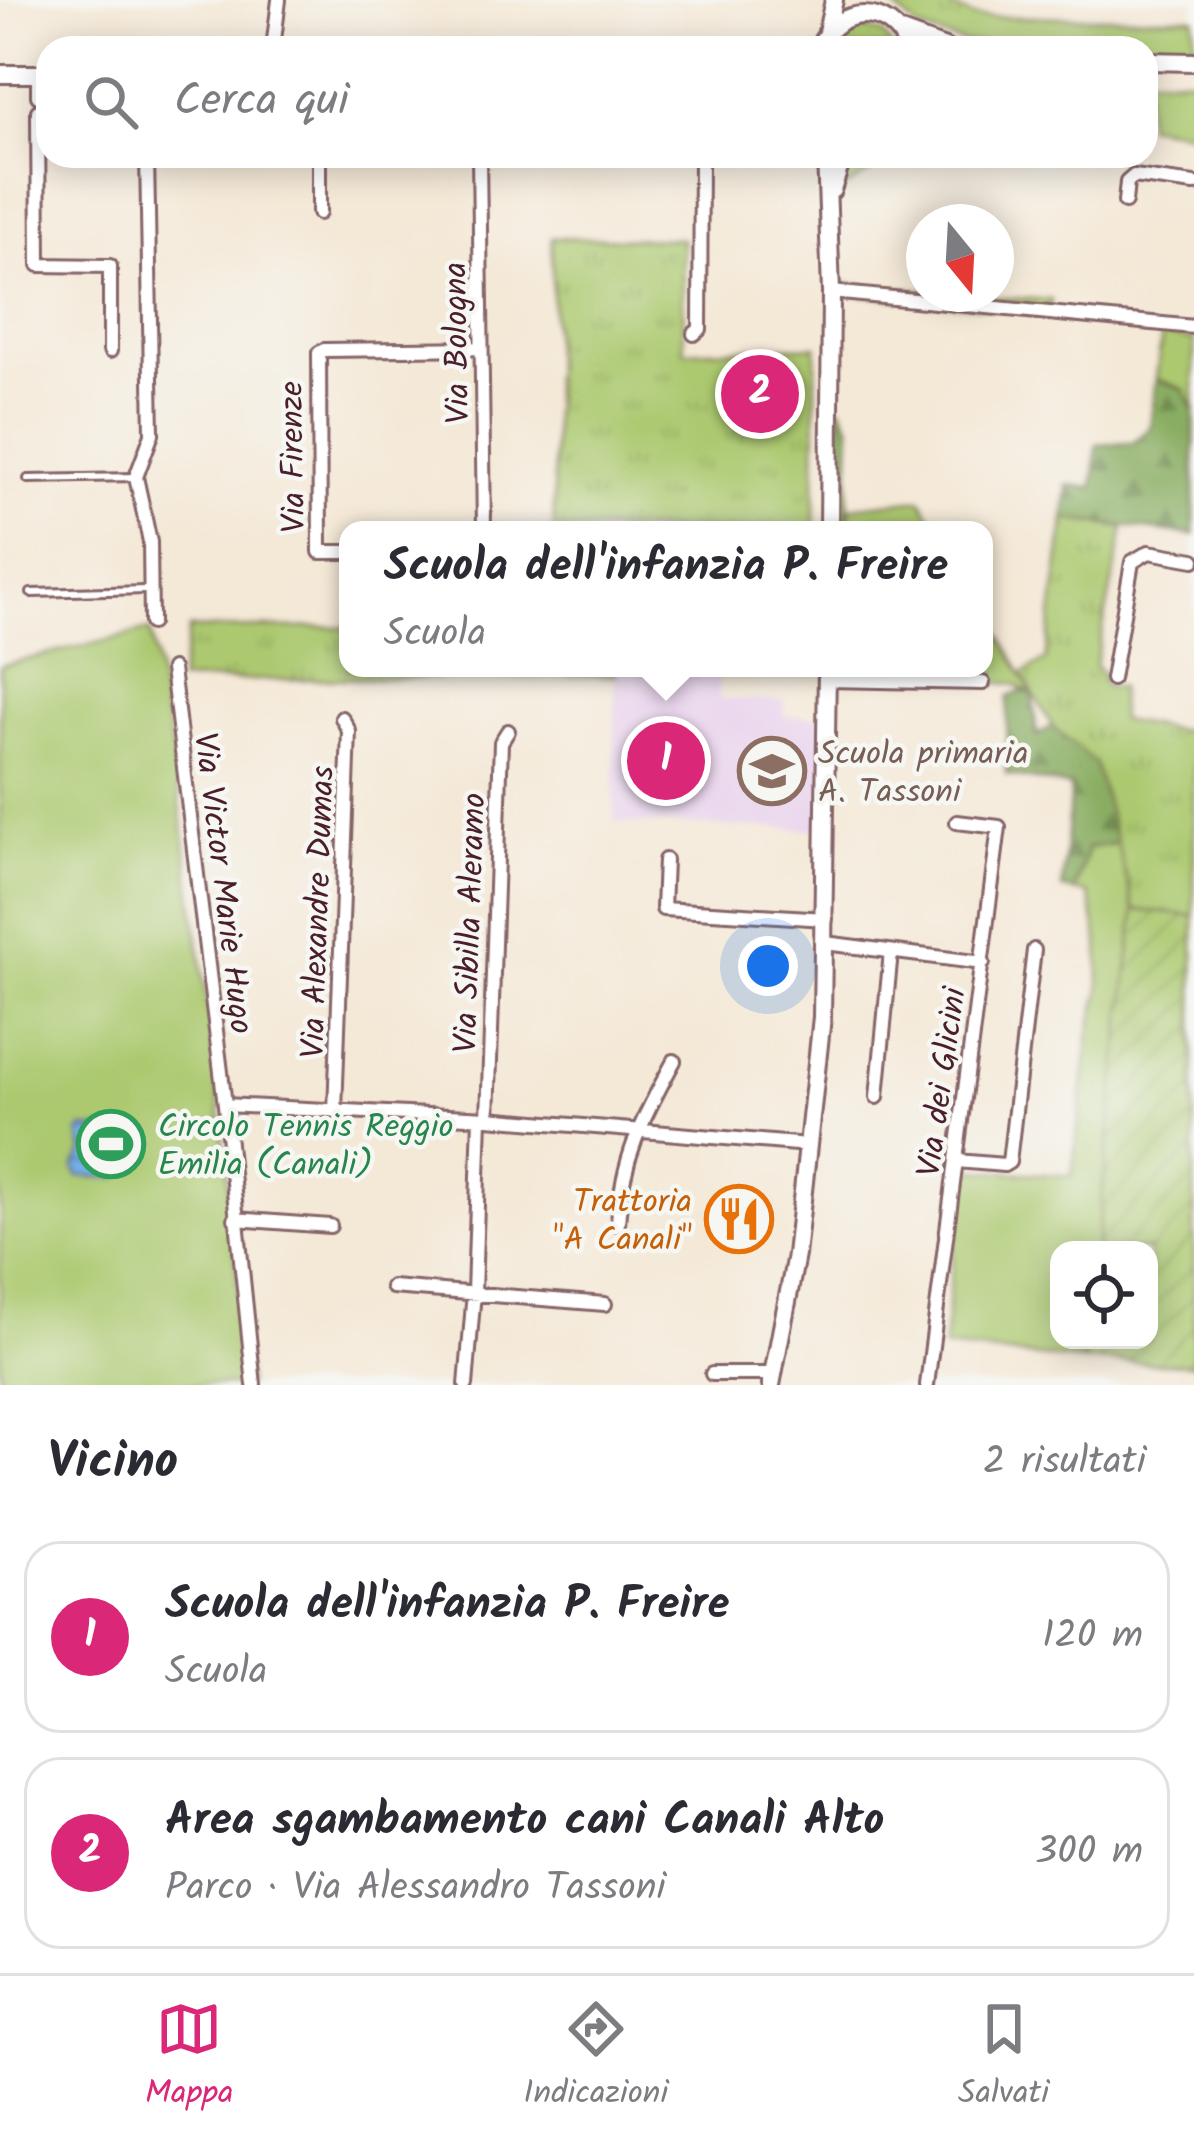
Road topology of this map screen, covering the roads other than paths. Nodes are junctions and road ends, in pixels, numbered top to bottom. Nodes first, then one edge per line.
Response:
1 (279, 0) edge
2 (834, 0) edge
3 (870, 0) edge
4 (900, 34) edge
5 (274, 36) edge
6 (822, 36) edge
7 (825, 36) edge
8 (1158, 62) edge
9 (1194, 62) edge
10 (0, 74) edge
11 (36, 74) edge
12 (38, 168) edge
13 (147, 168) edge
14 (319, 168) edge
15 (479, 168) edge
16 (701, 168) edge
17 (827, 168) edge
18 (839, 168) edge
19 (1194, 184) edge
20 (830, 197) junction
21 (1125, 202) dead end
22 (319, 213) dead end
23 (831, 292) junction
24 (1194, 327) edge
25 (694, 334) dead end
26 (482, 348) junction
27 (110, 351) dead end
28 (136, 477) junction
29 (28, 479) dead end
30 (484, 521) edge
31 (829, 521) edge
32 (339, 552) edge
33 (1194, 560) edge
34 (151, 590) junction
35 (31, 593) dead end
36 (152, 622) dead end
37 (172, 669) dead end
38 (827, 677) edge
39 (879, 677) edge
40 (1112, 679) dead end
41 (983, 683) dead end
42 (342, 718) dead end
43 (508, 731) dead end
44 (1017, 821) dead end
45 (957, 822) dead end
46 (998, 827) junction
47 (665, 860) dead end
48 (826, 919) junction
49 (825, 943) junction
50 (1034, 950) dead end
51 (891, 952) junction
52 (982, 963) junction
53 (674, 1061) dead end
54 (878, 1097) dead end
55 (225, 1105) junction
56 (335, 1111) junction
57 (484, 1118) junction
58 (637, 1130) junction
59 (808, 1145) junction
60 (957, 1161) junction
61 (236, 1219) junction
62 (618, 1224) dead end
63 (330, 1226) dead end
64 (392, 1286) dead end
65 (474, 1292) junction
66 (605, 1304) dead end
67 (712, 1375) dead end
68 (772, 1379) edge
69 (254, 1385) edge
70 (466, 1385) edge
71 (927, 1385) edge

1 - 5 street
2 - 6 street
3 - 4 street
4 - 7 street
8 - 9 street
10 - 11 street
12 - 27 street
13 - 28 street
14 - 22 street
15 - 26 street, Via Bologna
16 - 25 street
17 - 20 street
18 - 20 street
19 - 21 street
20 - 23 street
23 - 24 street
23 - 31 street
26 - 30 street, Via Bologna
26 - 32 street, Via Firenze
28 - 29 lane
28 - 34 street
33 - 40 street
34 - 35 lane
34 - 36 street
37 - 55 street, Via Victor Marie Hugo
38 - 48 street
39 - 41 street
42 - 56 street, Via Alexandre Dumas
43 - 57 street, Via Sibilla Aleramo
44 - 46 street
45 - 46 street
46 - 52 street, Via dei Glicini
47 - 48 street
48 - 49 street
49 - 51 street
49 - 59 street
50 - 60 street
51 - 52 street
51 - 54 street
52 - 60 street, Via dei Glicini
53 - 58 street
55 - 56 street
55 - 61 street, Via Victor Marie Hugo
56 - 57 street
57 - 58 street
57 - 65 street, Via Sibilla Aleramo
58 - 59 street
58 - 62 street
59 - 68 street
60 - 71 street, Via dei Glicini
61 - 63 street
61 - 69 street, Via Victor Marie Hugo
64 - 65 street
65 - 66 street
65 - 70 street, Via Sibilla Aleramo
67 - 68 street

